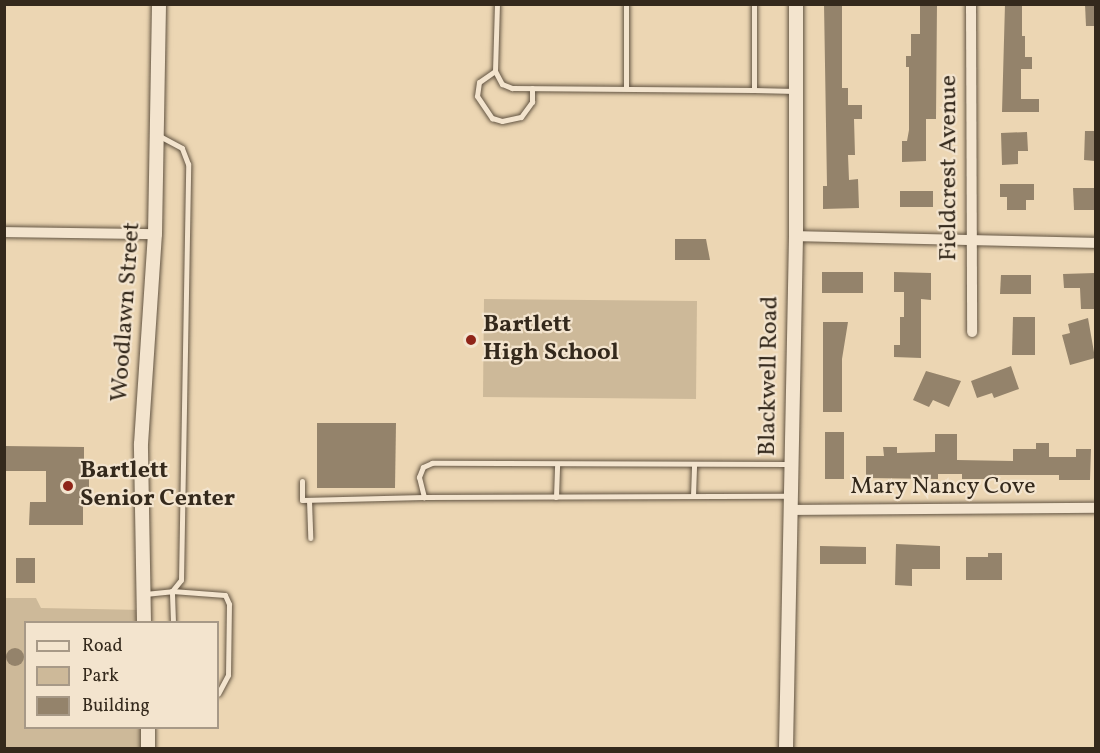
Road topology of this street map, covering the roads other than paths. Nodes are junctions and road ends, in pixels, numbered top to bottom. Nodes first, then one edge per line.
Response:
1 (159, 4) edge
2 (497, 4) edge
3 (626, 4) edge
4 (754, 4) edge
5 (796, 4) edge
6 (971, 4) edge
7 (495, 71) junction
8 (532, 88) junction
9 (626, 88) junction
10 (754, 90) junction
11 (796, 91) junction
12 (157, 136) junction
13 (4, 232) edge
14 (156, 234) junction
15 (796, 236) junction
16 (970, 241) junction
17 (1095, 243) edge
18 (972, 332) dead end
19 (557, 464) junction
20 (694, 464) junction
21 (791, 464) junction
22 (302, 482) dead end
23 (556, 496) junction
24 (693, 496) junction
25 (790, 496) junction
26 (424, 497) junction
27 (309, 500) junction
28 (1095, 508) edge
29 (790, 510) junction
30 (310, 538) dead end
31 (172, 591) junction
32 (144, 594) junction
33 (144, 621) edge
34 (173, 621) edge
35 (219, 692) edge
36 (147, 729) edge
37 (148, 748) edge
38 (786, 748) edge

1 - 12 street, Woodlawn Street
2 - 7 lane
3 - 9 lane
4 - 10 lane
5 - 11 street, Blackwell Road
6 - 16 street, Fieldcrest Avenue
7 - 8 lane
7 - 8 lane
8 - 9 lane
9 - 10 lane
10 - 11 lane
11 - 15 street, Blackwell Road
12 - 14 street, Woodlawn Street
12 - 31 lane
13 - 14 street
14 - 32 street, Woodlawn Street
15 - 16 street
15 - 21 street, Blackwell Road
16 - 17 street
16 - 18 street, Fieldcrest Avenue
19 - 20 lane
19 - 23 lane
19 - 26 lane
20 - 21 lane
20 - 24 lane
21 - 25 street, Blackwell Road
22 - 27 lane
23 - 24 lane
23 - 26 lane
24 - 25 lane
25 - 29 street, Blackwell Road
26 - 27 lane
27 - 30 lane
28 - 29 street, Mary Nancy Cove
29 - 38 street, Blackwell Road
31 - 32 lane
31 - 34 lane
31 - 35 lane
32 - 33 street, Woodlawn Street
36 - 37 street

